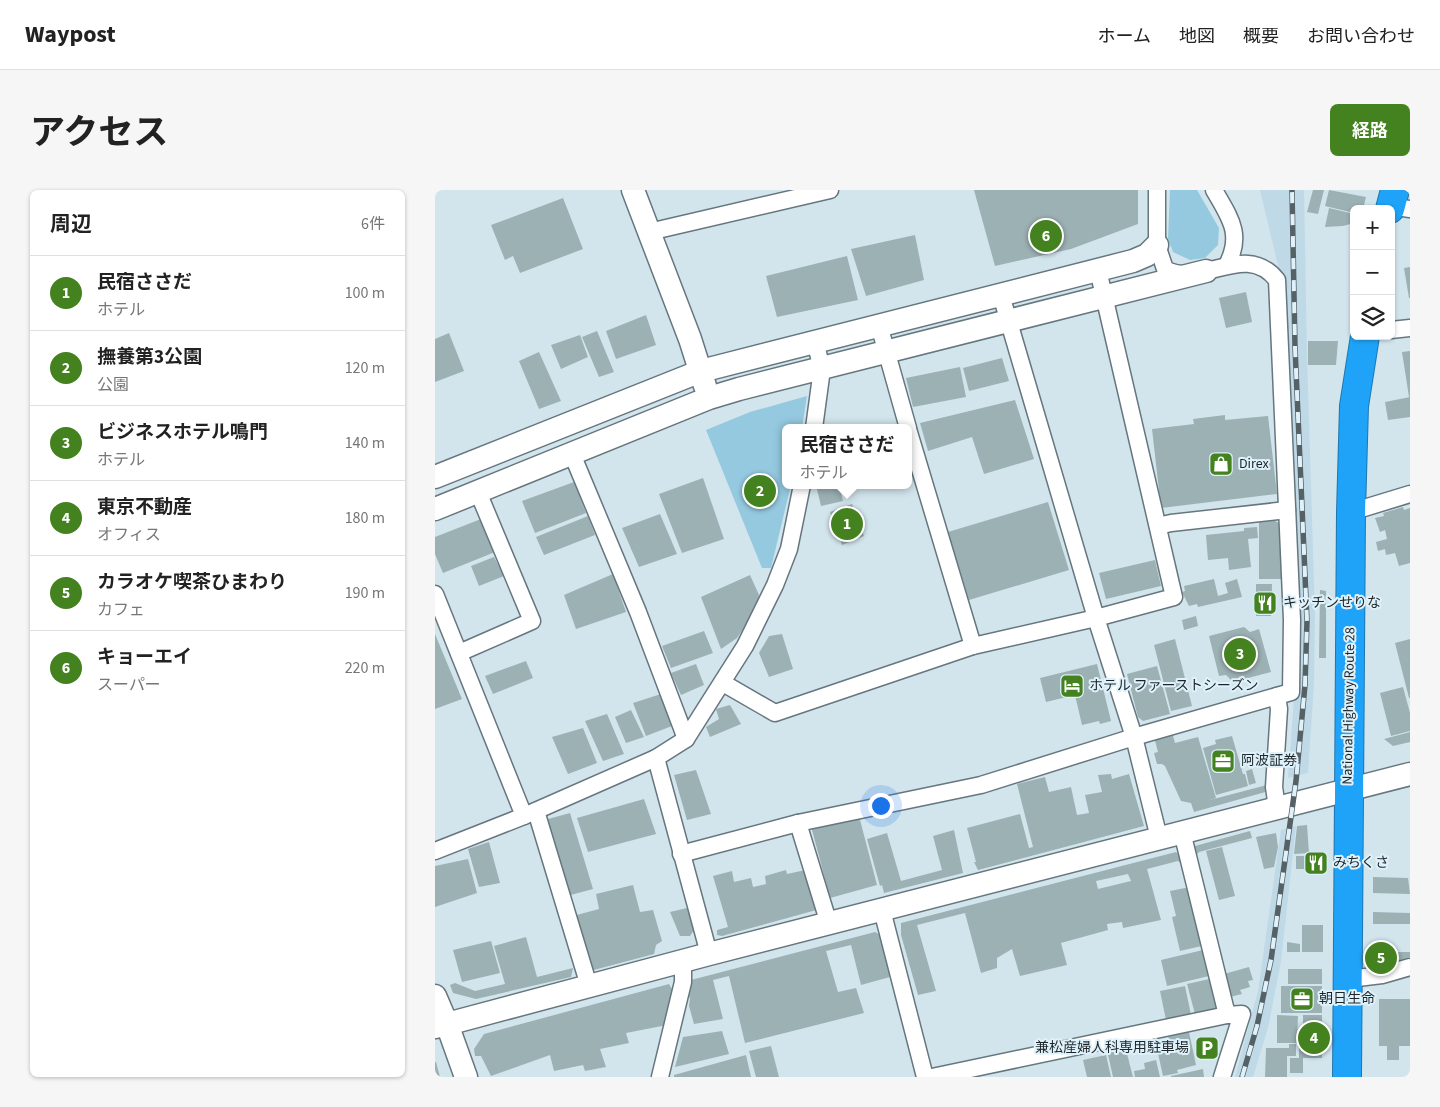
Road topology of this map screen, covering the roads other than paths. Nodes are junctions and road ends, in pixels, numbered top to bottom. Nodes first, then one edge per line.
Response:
1 (633, 190) edge
2 (830, 190) edge
3 (1157, 190) edge
4 (1214, 190) edge
5 (794, 195) edge
6 (649, 232) junction
7 (1157, 246) junction
8 (1227, 265) junction
9 (1098, 270) junction
10 (1206, 271) junction
11 (1001, 295) junction
12 (1104, 298) junction
13 (1009, 322) junction
14 (879, 325) junction
15 (1410, 328) edge
16 (1395, 330) edge
17 (1364, 340) edge
18 (815, 341) junction
19 (885, 353) junction
20 (822, 369) junction
21 (701, 371) junction
22 (709, 398) junction
23 (815, 424) edge
24 (907, 424) edge
25 (912, 441) edge
26 (572, 454) junction
27 (435, 477) edge
28 (801, 489) edge
29 (478, 492) junction
30 (1410, 494) edge
31 (435, 509) edge
32 (1287, 510) junction
33 (1351, 512) junction
34 (1158, 526) junction
35 (435, 594) edge
36 (1096, 618) junction
37 (973, 646) junction
38 (459, 653) junction
39 (723, 683) junction
40 (1277, 696) junction
41 (1134, 737) junction
42 (686, 739) junction
43 (656, 758) junction
44 (1410, 774) edge
45 (1348, 791) junction
46 (1277, 808) junction
47 (530, 813) junction
48 (798, 823) junction
49 (1182, 832) junction
50 (1159, 838) junction
51 (435, 850) edge
52 (681, 854) junction
53 (882, 910) junction
54 (829, 924) junction
55 (709, 954) junction
56 (683, 961) junction
57 (1410, 967) edge
58 (1349, 979) junction
59 (589, 986) junction
60 (435, 996) edge
61 (1227, 1015) junction
62 (441, 1026) edge
63 (466, 1077) edge
64 (660, 1077) edge
65 (925, 1077) edge
66 (932, 1077) edge
67 (1222, 1077) edge
68 (1347, 1077) edge

1 - 6 street
2 - 5 street
3 - 7 street
4 - 8 street
5 - 6 street
6 - 21 street
7 - 9 street
7 - 10 street
8 - 10 street
8 - 32 street
9 - 11 street
9 - 12 street
10 - 12 street
11 - 13 street
11 - 14 street
12 - 13 street
12 - 34 street
13 - 19 street
13 - 36 street
14 - 18 street
14 - 19 street
15 - 16 street
17 - 33 highway, National Highway Route 28
18 - 20 street
18 - 21 street
19 - 20 street
19 - 24 street
20 - 22 street
20 - 23 street
21 - 22 street
21 - 27 street
22 - 26 street
25 - 37 street
26 - 29 street
26 - 42 street
28 - 39 street
29 - 31 street
29 - 38 street
30 - 33 street
32 - 34 street
32 - 40 street
33 - 45 highway, National Highway Route 28
34 - 36 street
35 - 38 street
36 - 37 street
36 - 41 street
37 - 39 street
38 - 47 street
39 - 42 street
40 - 41 street
40 - 46 street
41 - 48 street
41 - 50 street
42 - 43 street
43 - 47 street
43 - 52 street
44 - 45 street
45 - 46 street
45 - 58 highway, National Highway Route 28
46 - 49 street
47 - 51 street
47 - 59 street
48 - 52 street
48 - 54 street
49 - 50 street
49 - 61 street
50 - 53 street
52 - 55 street
53 - 54 street
53 - 65 street
54 - 55 street
55 - 56 street
56 - 59 street
56 - 64 street
57 - 58 street
58 - 68 highway, National Highway Route 28
59 - 62 street
60 - 62 street
61 - 66 street
61 - 67 street
62 - 63 street

